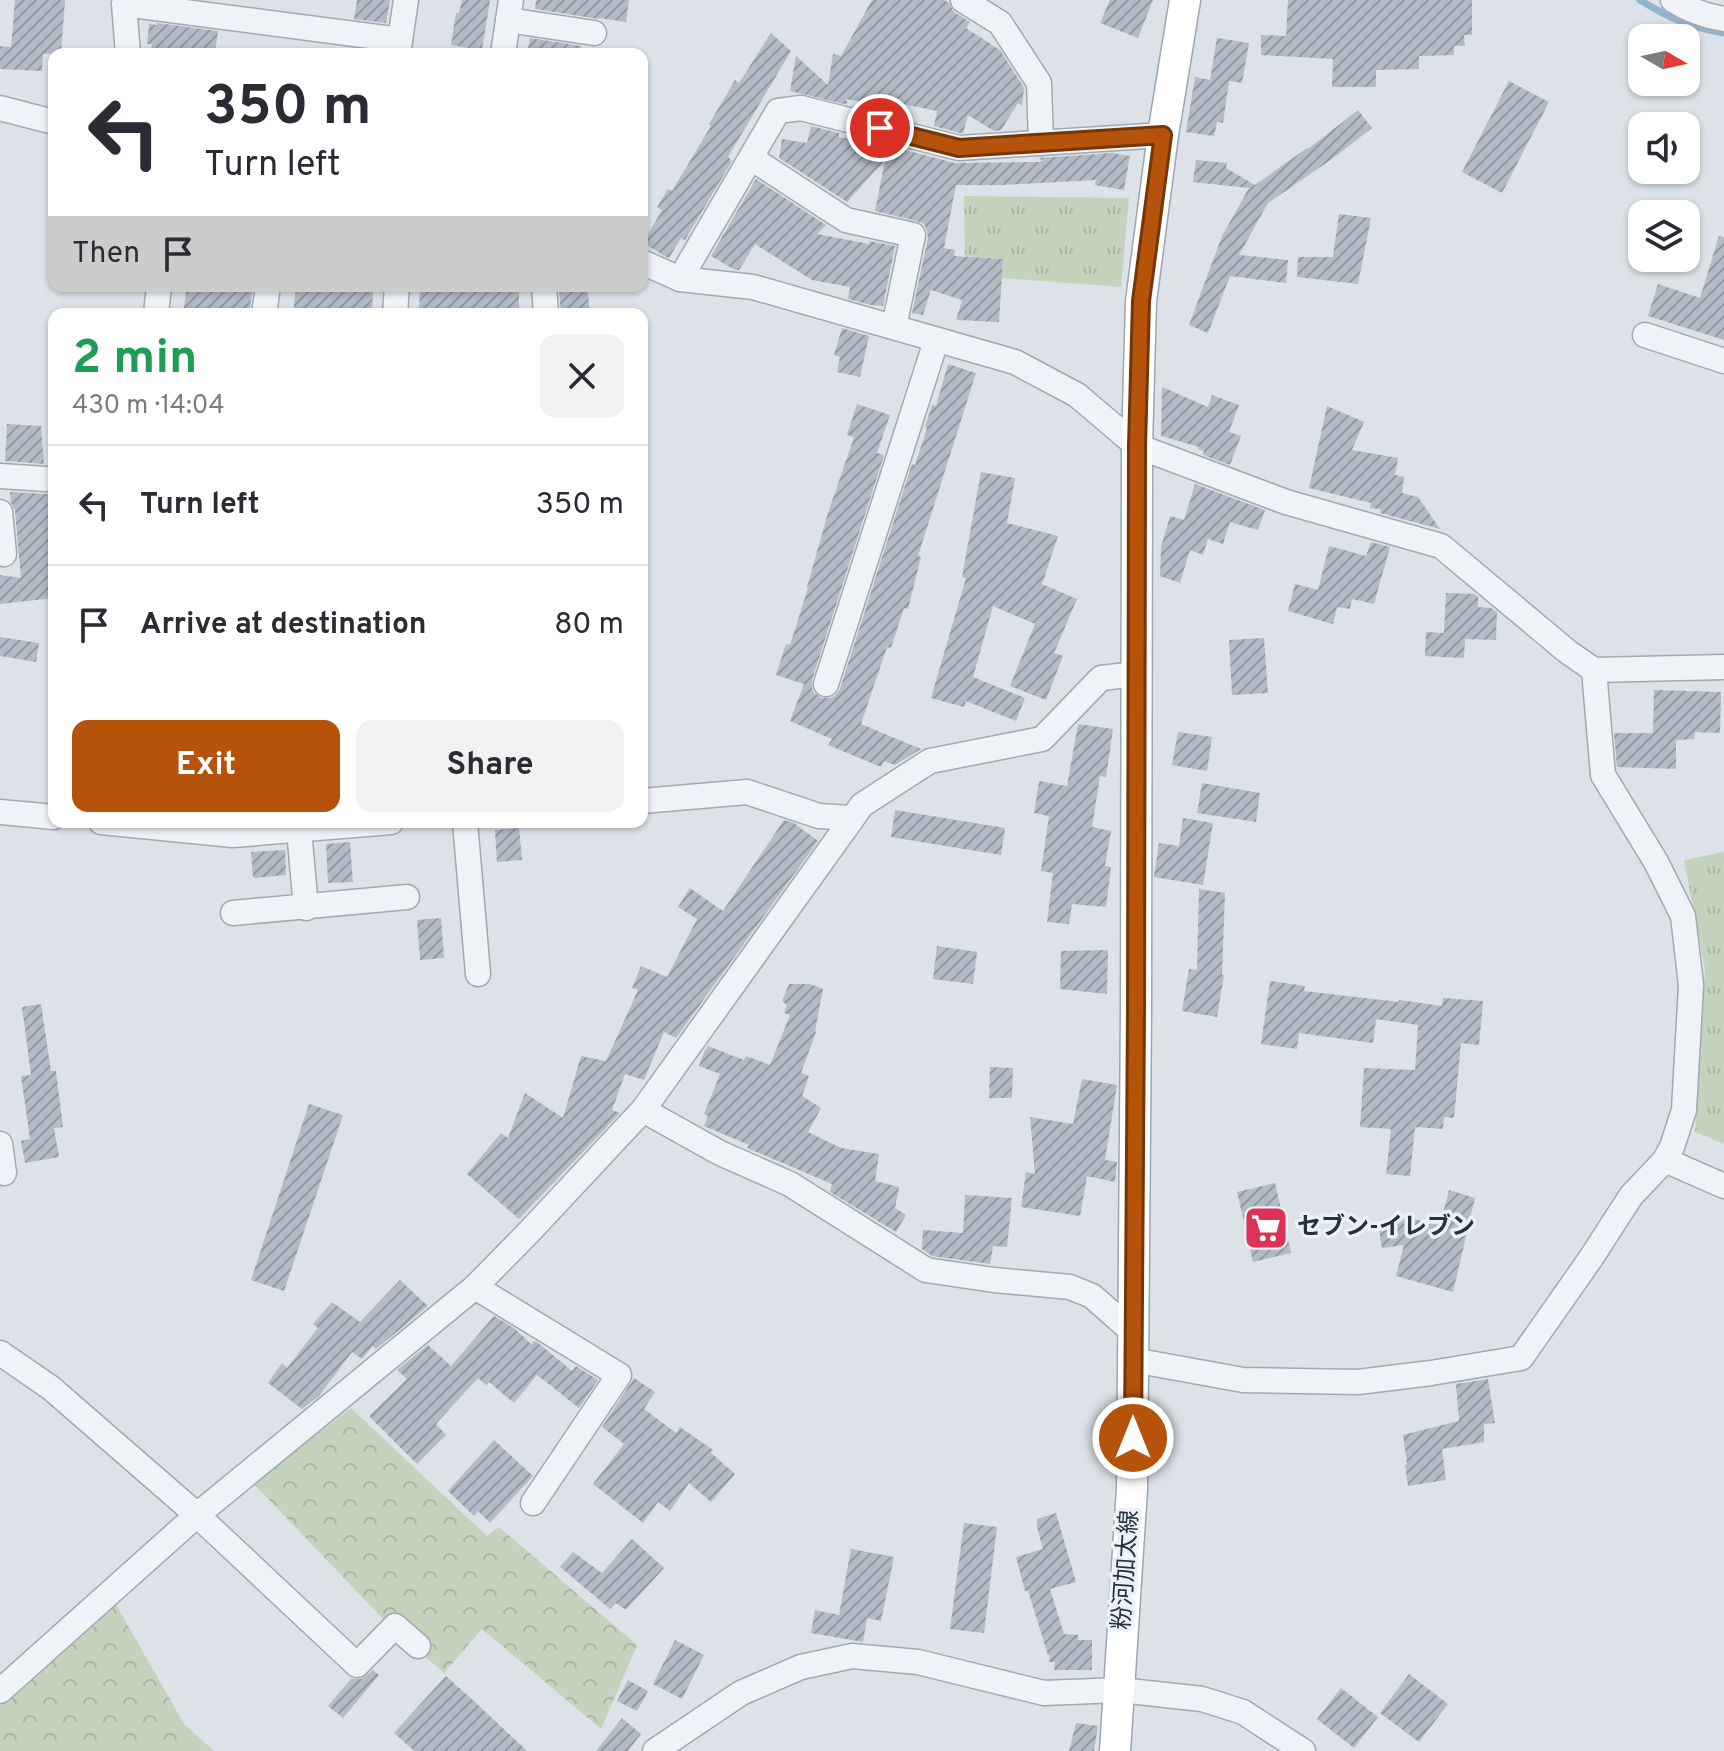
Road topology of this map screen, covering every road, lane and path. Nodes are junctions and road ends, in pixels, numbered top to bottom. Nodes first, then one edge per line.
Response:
1 (406, 0) edge
2 (963, 0) edge
3 (1185, 0) edge
4 (1673, 0) edge
5 (124, 2) edge
6 (510, 10) edge
7 (1724, 19) edge
8 (594, 33) dead end
9 (399, 47) edge
10 (128, 48) edge
11 (504, 48) edge
12 (0, 108) edge
13 (48, 120) edge
14 (1163, 135) junction
15 (1041, 143) junction
16 (751, 158) junction
17 (648, 265) edge
18 (680, 279) junction
19 (894, 327) junction
20 (1645, 335) dead end
21 (936, 341) junction
22 (1724, 361) edge
23 (1137, 446) junction
24 (0, 476) edge
25 (46, 479) dead end
26 (0, 512) edge
27 (4, 554) dead end
28 (1724, 667) edge
29 (1594, 670) junction
30 (1136, 674) junction
31 (826, 684) dead end
32 (648, 800) edge
33 (0, 812) edge
34 (48, 816) edge
35 (852, 818) junction
36 (162, 828) edge
37 (321, 828) edge
38 (466, 828) edge
39 (299, 830) junction
40 (407, 897) dead end
41 (306, 908) junction
42 (233, 913) dead end
43 (478, 974) dead end
44 (643, 1110) junction
45 (0, 1144) edge
46 (1665, 1160) junction
47 (4, 1173) dead end
48 (1724, 1186) edge
49 (475, 1287) junction
50 (1133, 1346) junction
51 (0, 1353) edge
52 (533, 1503) dead end
53 (197, 1515) junction
54 (418, 1646) dead end
55 (1120, 1690) junction
56 (0, 1691) edge
57 (655, 1751) edge
58 (1115, 1751) edge
59 (1303, 1751) edge

1 - 9 street
2 - 15 street
3 - 14 main road, 粉河加太線
4 - 7 street
5 - 9 street
5 - 10 street
6 - 8 street
6 - 11 street
12 - 13 street
14 - 15 street
14 - 23 main road, 粉河加太線
15 - 16 street
16 - 18 street
16 - 19 street
17 - 18 street
18 - 19 street
19 - 21 street
20 - 22 street
21 - 23 street
21 - 31 street
23 - 29 street
23 - 30 main road, 粉河加太線
24 - 25 street
26 - 27 street
28 - 29 street
29 - 46 street
30 - 35 street
30 - 50 main road, 粉河加太線
32 - 35 street
33 - 34 street
35 - 44 street
36 - 39 street
37 - 39 street
38 - 43 street
39 - 41 street
40 - 41 street
41 - 42 street
44 - 49 street
44 - 50 street
45 - 47 street
46 - 48 street
46 - 50 street
49 - 52 street
49 - 53 street
50 - 55 main road, 粉河加太線
51 - 53 street
53 - 54 street
53 - 56 street
55 - 57 street
55 - 58 main road, 粉河加太線
55 - 59 street

